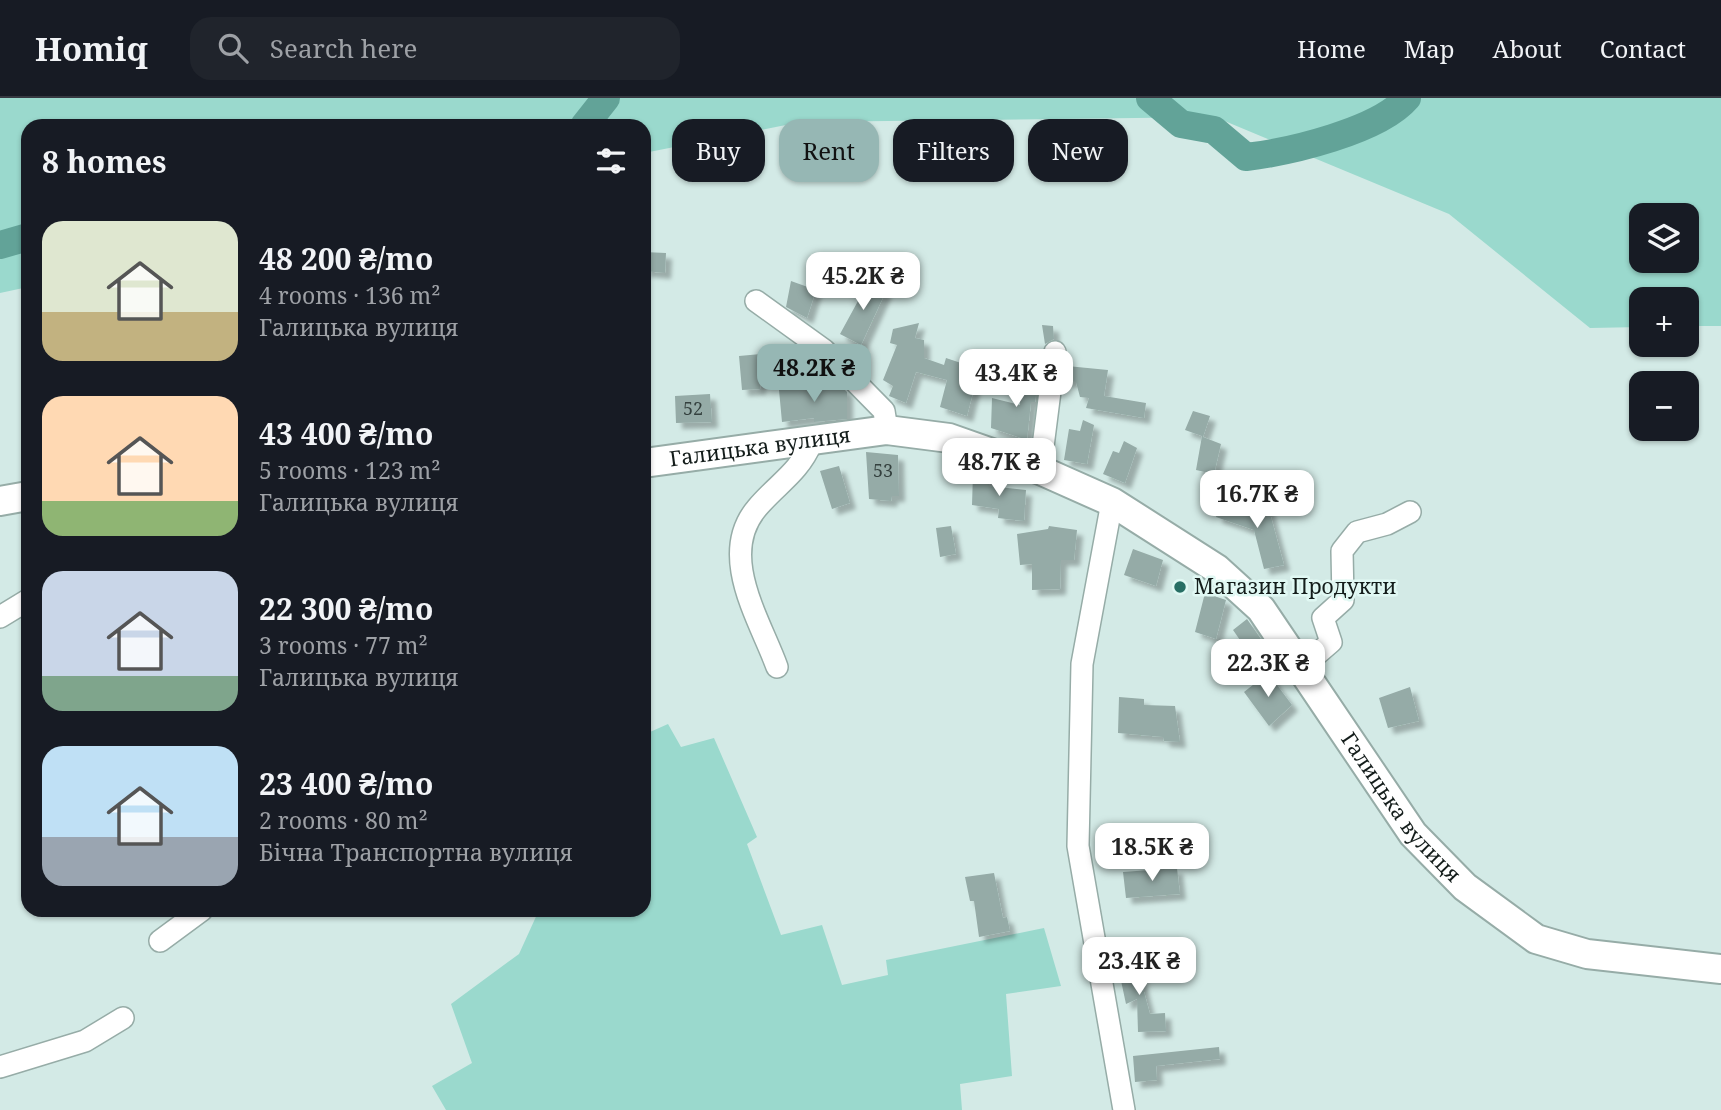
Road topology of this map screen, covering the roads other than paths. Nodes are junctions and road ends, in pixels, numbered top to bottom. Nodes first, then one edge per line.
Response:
1 (756, 301) dead end
2 (1055, 352) dead end
3 (887, 430) junction
4 (812, 442) junction
5 (651, 462) edge
6 (1040, 470) junction
7 (21, 497) edge
8 (0, 501) edge
9 (1112, 502) junction
10 (1410, 512) dead end
11 (21, 604) edge
12 (0, 617) edge
13 (777, 667) dead end
14 (1302, 667) junction
15 (193, 917) edge
16 (160, 941) dead end
17 (1721, 969) edge
18 (123, 1018) dead end
19 (0, 1068) edge
20 (1124, 1110) edge

1 - 3 street
2 - 6 street
3 - 4 main road, Галицька вулиця
3 - 6 main road, Галицька вулиця
4 - 5 main road, Галицька вулиця
4 - 13 street
6 - 9 main road, Галицька вулиця
7 - 8 main road
9 - 14 main road, Галицька вулиця
9 - 20 street
10 - 14 street
11 - 12 street
14 - 17 main road, Галицька вулиця
15 - 16 street
18 - 19 street

